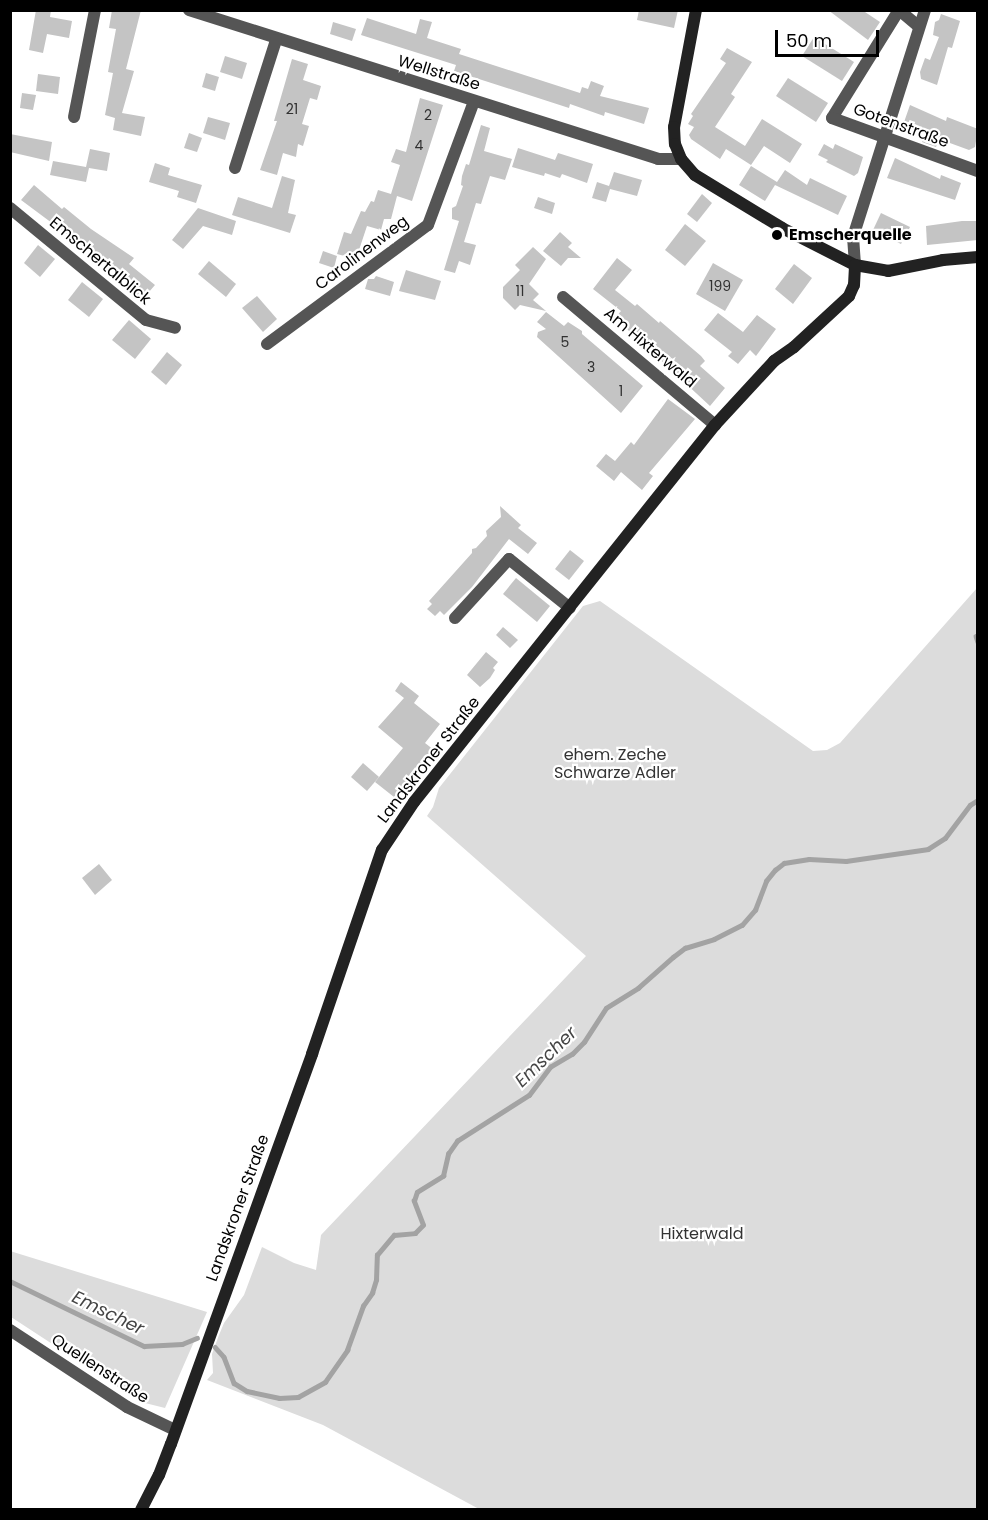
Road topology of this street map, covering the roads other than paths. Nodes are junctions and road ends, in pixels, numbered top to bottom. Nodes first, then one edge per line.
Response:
1 (95, 10) edge
2 (189, 10) edge
3 (696, 10) edge
4 (925, 10) edge
5 (899, 11) edge
6 (919, 27) junction
7 (276, 40) junction
8 (474, 101) junction
9 (74, 117) dead end
10 (884, 139) junction
11 (681, 159) junction
12 (235, 168) dead end
13 (978, 171) edge
14 (10, 208) edge
15 (978, 257) edge
16 (855, 265) junction
17 (563, 297) dead end
18 (175, 328) dead end
19 (267, 344) dead end
20 (715, 425) junction
21 (570, 608) junction
22 (455, 618) dead end
23 (10, 1330) edge
24 (175, 1430) junction
25 (141, 1509) edge

1 - 9 street
2 - 7 street, Wellstraße
3 - 11 street
4 - 6 street
5 - 6 street, Gotenstraße
5 - 10 street, Gotenstraße
6 - 10 street
7 - 8 street, Wellstraße
7 - 12 street
8 - 11 street, Wellstraße
8 - 19 street, Carolinenweg
10 - 13 street, Gotenstraße
10 - 16 street
11 - 16 street
14 - 18 street, Emschertalblick
15 - 16 street
16 - 20 street, Landskroner Straße
17 - 20 street, Am Hixterwald
20 - 21 street, Landskroner Straße
21 - 22 street
21 - 24 street, Landskroner Straße
23 - 24 street, Quellenstraße
24 - 25 street, Landskroner Straße

